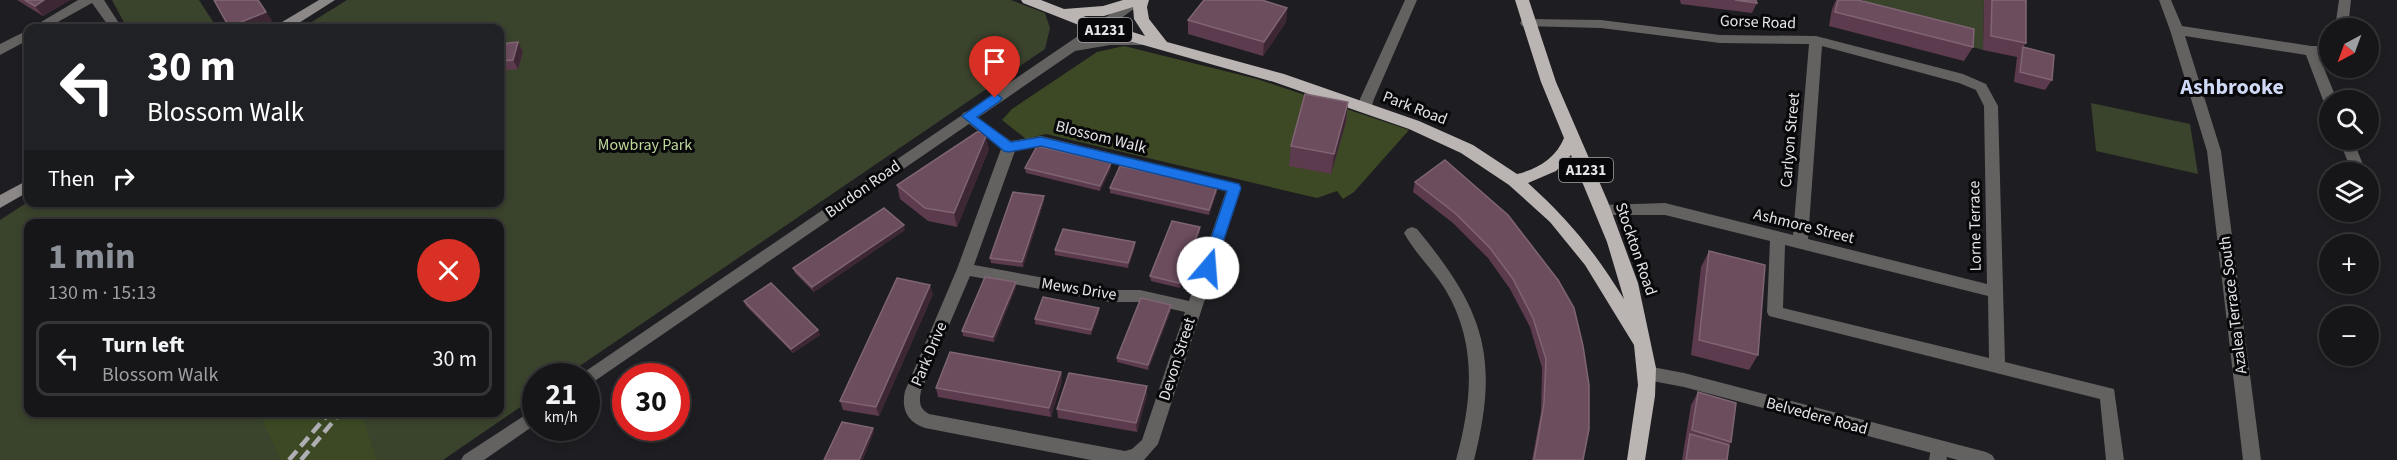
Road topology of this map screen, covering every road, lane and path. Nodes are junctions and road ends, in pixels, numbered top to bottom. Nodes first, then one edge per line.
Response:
1 (88, 0) edge
2 (97, 0) edge
3 (329, 0) edge
4 (1028, 0) edge
5 (1140, 0) edge
6 (1411, 0) edge
7 (1522, 0) edge
8 (2165, 0) edge
9 (2344, 0) edge
10 (1050, 9) junction
11 (2343, 18) edge
12 (1527, 22) junction
13 (45, 24) edge
14 (113, 24) edge
15 (289, 24) edge
16 (1099, 28) junction
17 (2177, 30) junction
18 (24, 36) edge
19 (1816, 40) junction
20 (1163, 46) junction
21 (0, 50) edge
22 (2311, 51) junction
23 (2319, 51) edge
24 (1061, 52) junction
25 (1981, 87) joint
26 (2326, 90) edge
27 (1365, 109) junction
28 (968, 116) junction
29 (1572, 137) junction
30 (1009, 147) junction
31 (1515, 181) junction
32 (24, 187) edge
33 (1234, 188) joint
34 (0, 202) edge
35 (1603, 211) junction
36 (1412, 234) dead end
37 (1778, 238) junction
38 (1800, 243) junction
39 (964, 269) junction
40 (1606, 284) joint
41 (1995, 292) junction
42 (1194, 308) junction
43 (1642, 342) junction
44 (1997, 367) junction
45 (600, 370) edge
46 (1647, 373) junction
47 (522, 425) edge
48 (1938, 454) edge
49 (1101, 455) joint
50 (470, 460) edge
51 (1465, 460) edge
52 (1636, 460) edge
53 (1986, 460) edge
54 (2115, 460) edge
55 (2252, 460) edge

1 - 13 street
2 - 14 street
3 - 15 main road
4 - 10 highway, Park Road / A1231
5 - 10 highway, A1231
5 - 16 street, Burdon Road
5 - 20 highway, A1231
6 - 27 street
7 - 12 highway, Stockton Road / A1231
8 - 17 street, Azalea Terrace South
9 - 11 street
10 - 16 highway, Park Road / A1231
12 - 19 street, Gorse Road
12 - 29 highway, Stockton Road / A1231
16 - 20 highway, Park Road / A1231
16 - 24 street, Burdon Road
17 - 22 street
17 - 55 street, Azalea Terrace South
18 - 21 street
19 - 25 street, Gorse Road
19 - 38 street, Carlyon Street
20 - 24 street, Park Road
20 - 27 highway, Park Road / A1231
22 - 23 street
22 - 26 street
24 - 28 street, Burdon Road
25 - 41 street, Lorne Terrace
27 - 31 highway, Park Road / A1231
28 - 30 street
28 - 45 street, Burdon Road
29 - 31 highway, A1231
29 - 35 highway, Stockton Road / A1231
30 - 33 street, Blossom Walk
30 - 39 street, Park Drive
31 - 40 highway, Park Road / A1231
32 - 34 main road
33 - 42 street, Devon Street
35 - 37 street, Ashmore Street
35 - 43 highway, Stockton Road / A1231
36 - 51 street
37 - 38 street, Ashmore Street
37 - 44 street
38 - 41 street, Ashmore Street
39 - 42 street, Mews Drive
39 - 49 street, Park Drive
40 - 43 highway, Stockton Road / A1231
41 - 44 street, Lorne Terrace
42 - 49 street, Devon Street
43 - 46 highway, Stockton Road / A1231
44 - 54 street
46 - 48 street, Belvedere Road
46 - 52 highway, Stockton Road / A1231
47 - 50 street
48 - 53 street, Belvedere Road

